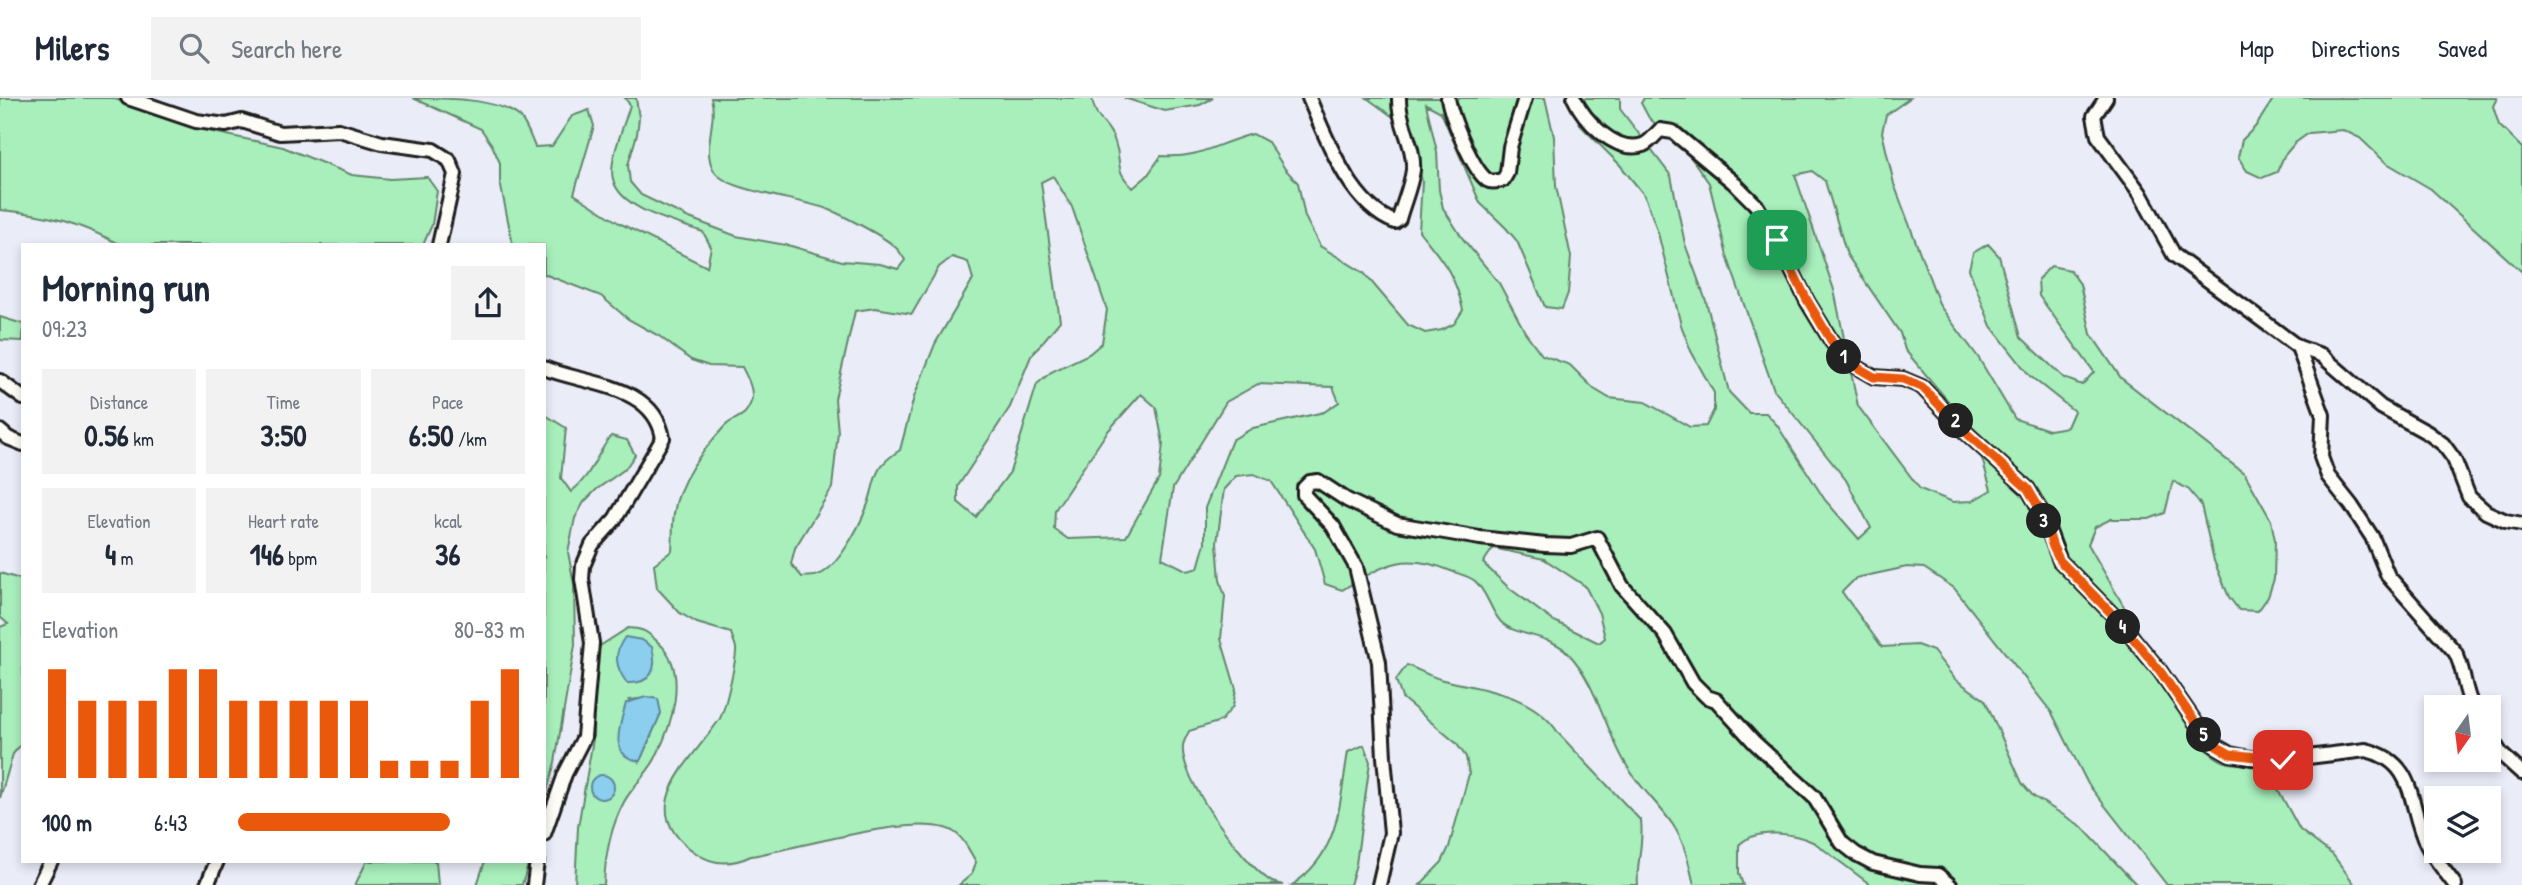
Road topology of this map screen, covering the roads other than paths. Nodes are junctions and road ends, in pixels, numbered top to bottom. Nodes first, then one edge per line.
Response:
1 (128, 98) edge
2 (1309, 98) edge
3 (1399, 98) edge
4 (1448, 98) edge
5 (1525, 98) edge
6 (1574, 98) edge
7 (2106, 98) edge
8 (439, 243) edge
9 (2298, 347) junction
10 (546, 369) edge
11 (0, 381) edge
12 (21, 397) edge
13 (0, 431) edge
14 (21, 443) edge
15 (2522, 524) edge
16 (2468, 695) edge
17 (2501, 754) edge
18 (2522, 773) edge
19 (546, 828) edge
20 (50, 863) edge
21 (216, 863) edge
22 (537, 863) edge
23 (39, 885) edge
24 (208, 885) edge
25 (534, 885) edge
26 (1379, 885) edge
27 (1950, 885) edge
28 (2455, 885) edge

1 - 8 street
2 - 3 street
4 - 5 street
6 - 28 street
7 - 9 street
9 - 15 street
9 - 16 street
10 - 19 street
11 - 12 street
13 - 14 street
17 - 18 street
20 - 23 street
21 - 24 street
22 - 25 street
26 - 27 street

